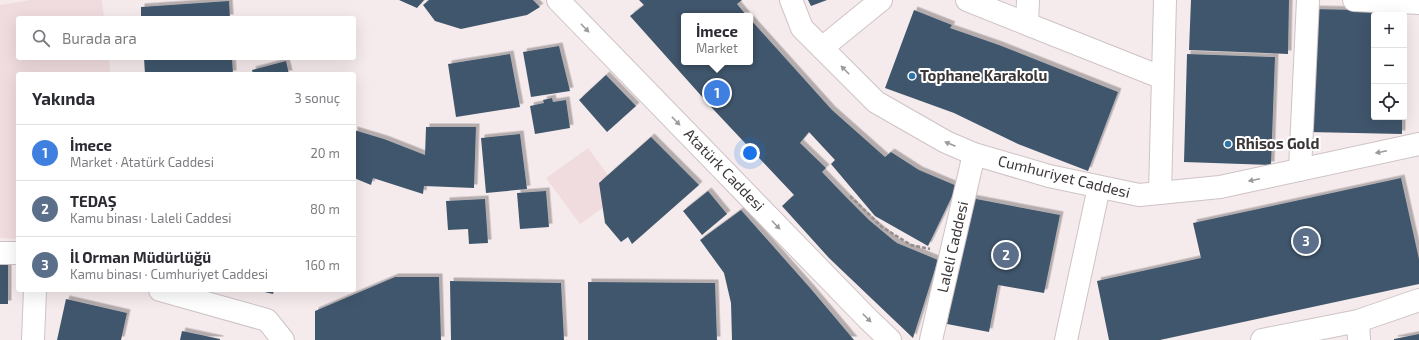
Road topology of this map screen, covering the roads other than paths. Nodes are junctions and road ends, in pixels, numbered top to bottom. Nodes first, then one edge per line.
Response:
1 (558, 0) edge
2 (791, 0) edge
3 (881, 0) edge
4 (967, 0) edge
5 (1028, 0) edge
6 (1165, 0) edge
7 (1308, 0) edge
8 (1354, 0) edge
9 (1419, 3) edge
10 (1027, 24) junction
11 (822, 48) junction
12 (1163, 78) junction
13 (1419, 144) edge
14 (974, 154) junction
15 (1300, 170) junction
16 (1100, 187) junction
17 (1160, 193) junction
18 (0, 253) edge
19 (16, 253) edge
20 (35, 292) edge
21 (167, 292) edge
22 (1419, 300) edge
23 (1359, 330) edge
24 (33, 340) edge
25 (283, 340) edge
26 (890, 340) edge
27 (931, 340) edge
28 (1066, 340) edge
29 (1262, 340) edge

1 -> 26 street, Atatürk Caddesi
2 - 11 street, Cumhuriyet Caddesi
3 - 11 street
4 - 10 street
5 - 10 street
6 - 12 street
7 - 15 street
8 - 9 street
10 - 12 street
14 -> 11 street, Cumhuriyet Caddesi
12 - 17 street
13 -> 15 street, Cumhuriyet Caddesi
14 - 16 street, Cumhuriyet Caddesi
14 - 27 street, Laleli Caddesi
15 -> 17 street, Cumhuriyet Caddesi
16 - 17 street, Cumhuriyet Caddesi
16 - 28 street
18 - 19 street
20 - 24 street
21 - 25 street
22 - 23 street
23 - 29 street

